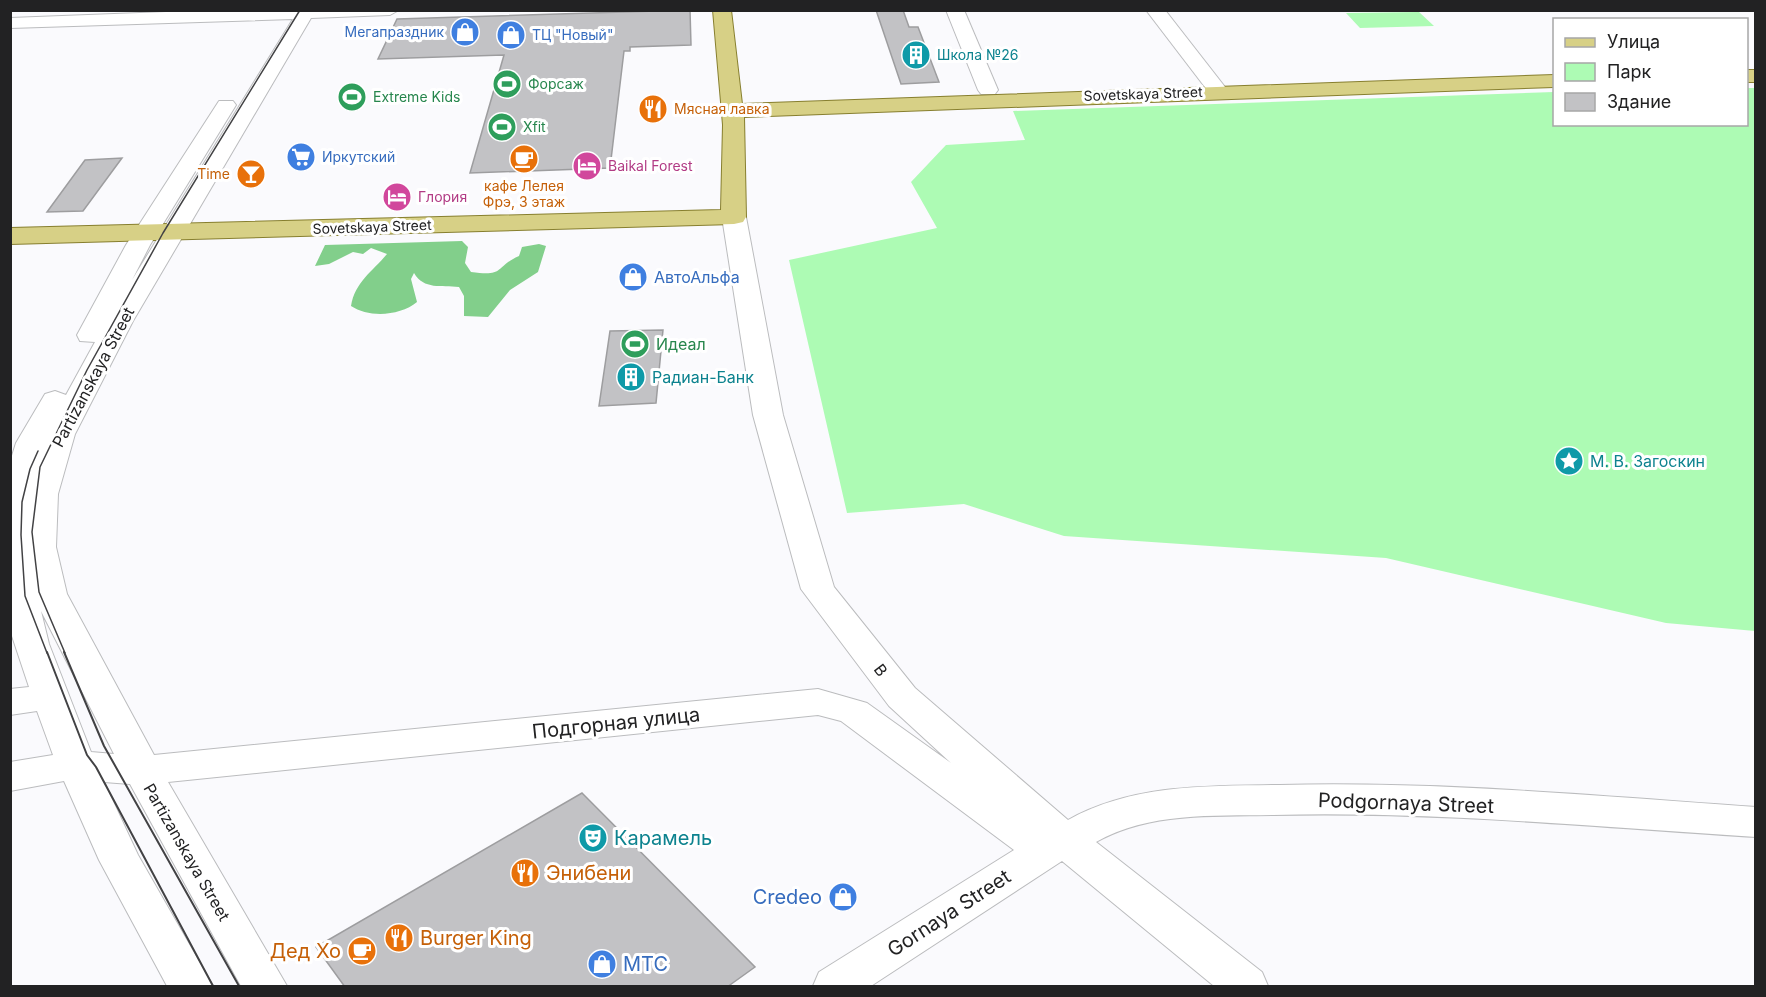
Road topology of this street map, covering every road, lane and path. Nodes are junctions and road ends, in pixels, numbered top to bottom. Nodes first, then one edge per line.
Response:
1 (390, 10) edge
2 (723, 10) edge
3 (956, 10) edge
4 (1155, 10) edge
5 (295, 12) edge
6 (10, 23) edge
7 (268, 38) dead end
8 (1553, 81) edge
9 (238, 86) dead end
10 (988, 90) dead end
11 (1218, 91) junction
12 (731, 111) junction
13 (734, 217) junction
14 (160, 233) junction
15 (10, 236) edge
16 (50, 697) junction
17 (10, 702) edge
18 (76, 765) junction
19 (141, 771) junction
20 (10, 777) edge
21 (1755, 822) edge
22 (1055, 846) junction
23 (190, 987) edge
24 (264, 987) edge
25 (835, 987) edge
26 (1246, 987) edge

1 - 5 street
2 - 12 main road
3 - 10 street
4 - 11 street
5 - 6 street
5 - 7 street
5 - 14 street, Partizanskaya Street
8 - 11 main road, Sovetskaya Street
9 - 14 street, Partizanskaya Street
11 - 12 main road, Sovetskaya Street
12 - 13 main road
13 - 14 main road, Sovetskaya Street
13 - 22 street, B
14 - 15 main road, Sovetskaya Street
14 - 16 street, Partizanskaya Street
14 - 19 street, Partizanskaya Street
16 - 17 street
16 - 18 street, Partizanskaya Street
18 - 19 street, Подгорная улица
18 - 20 street, Подгорная улица
18 - 23 street, Partizanskaya Street
19 - 22 street, Подгорная улица
19 - 24 street, Partizanskaya Street
21 - 22 street, Podgornaya Street
22 - 25 street, Gornaya Street
22 - 26 street, B

